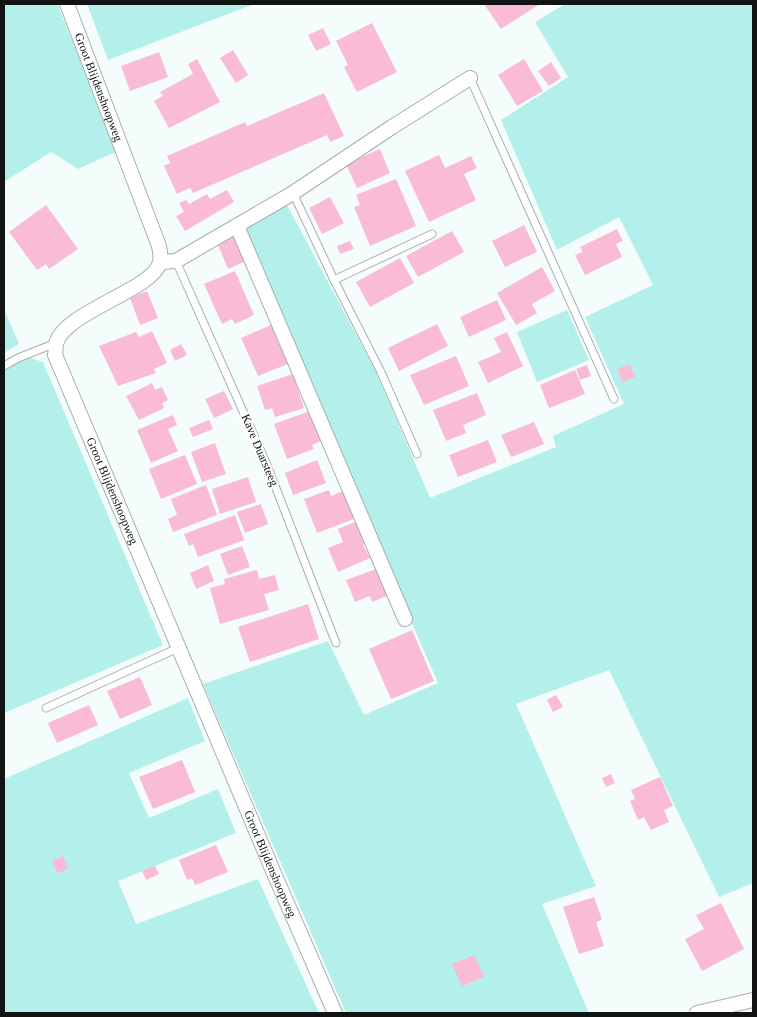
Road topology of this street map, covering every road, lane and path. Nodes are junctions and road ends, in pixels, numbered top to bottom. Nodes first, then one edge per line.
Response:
1 (67, 4) edge
2 (470, 78) joint
3 (293, 193) junction
4 (237, 226) junction
5 (432, 234) dead end
6 (176, 261) junction
7 (160, 262) junction
8 (334, 280) junction
9 (56, 343) junction
10 (4, 366) edge
11 (614, 399) dead end
12 (417, 454) dead end
13 (404, 619) dead end
14 (336, 644) dead end
15 (178, 648) junction
16 (46, 708) dead end
17 (753, 1000) edge
18 (335, 1013) edge
19 (696, 1013) edge

1 - 7 street, Groot Blijdenshoopweg
2 - 3 street
2 - 11 lane
3 - 4 street
3 - 8 lane
4 - 6 street
4 - 13 street
5 - 8 lane
6 - 7 street
6 - 14 lane, Kave Duarsteeg
7 - 9 street
8 - 12 lane
9 - 10 lane
9 - 15 street, Groot Blijdenshoopweg
15 - 16 lane
15 - 18 street, Groot Blijdenshoopweg
17 - 19 street

